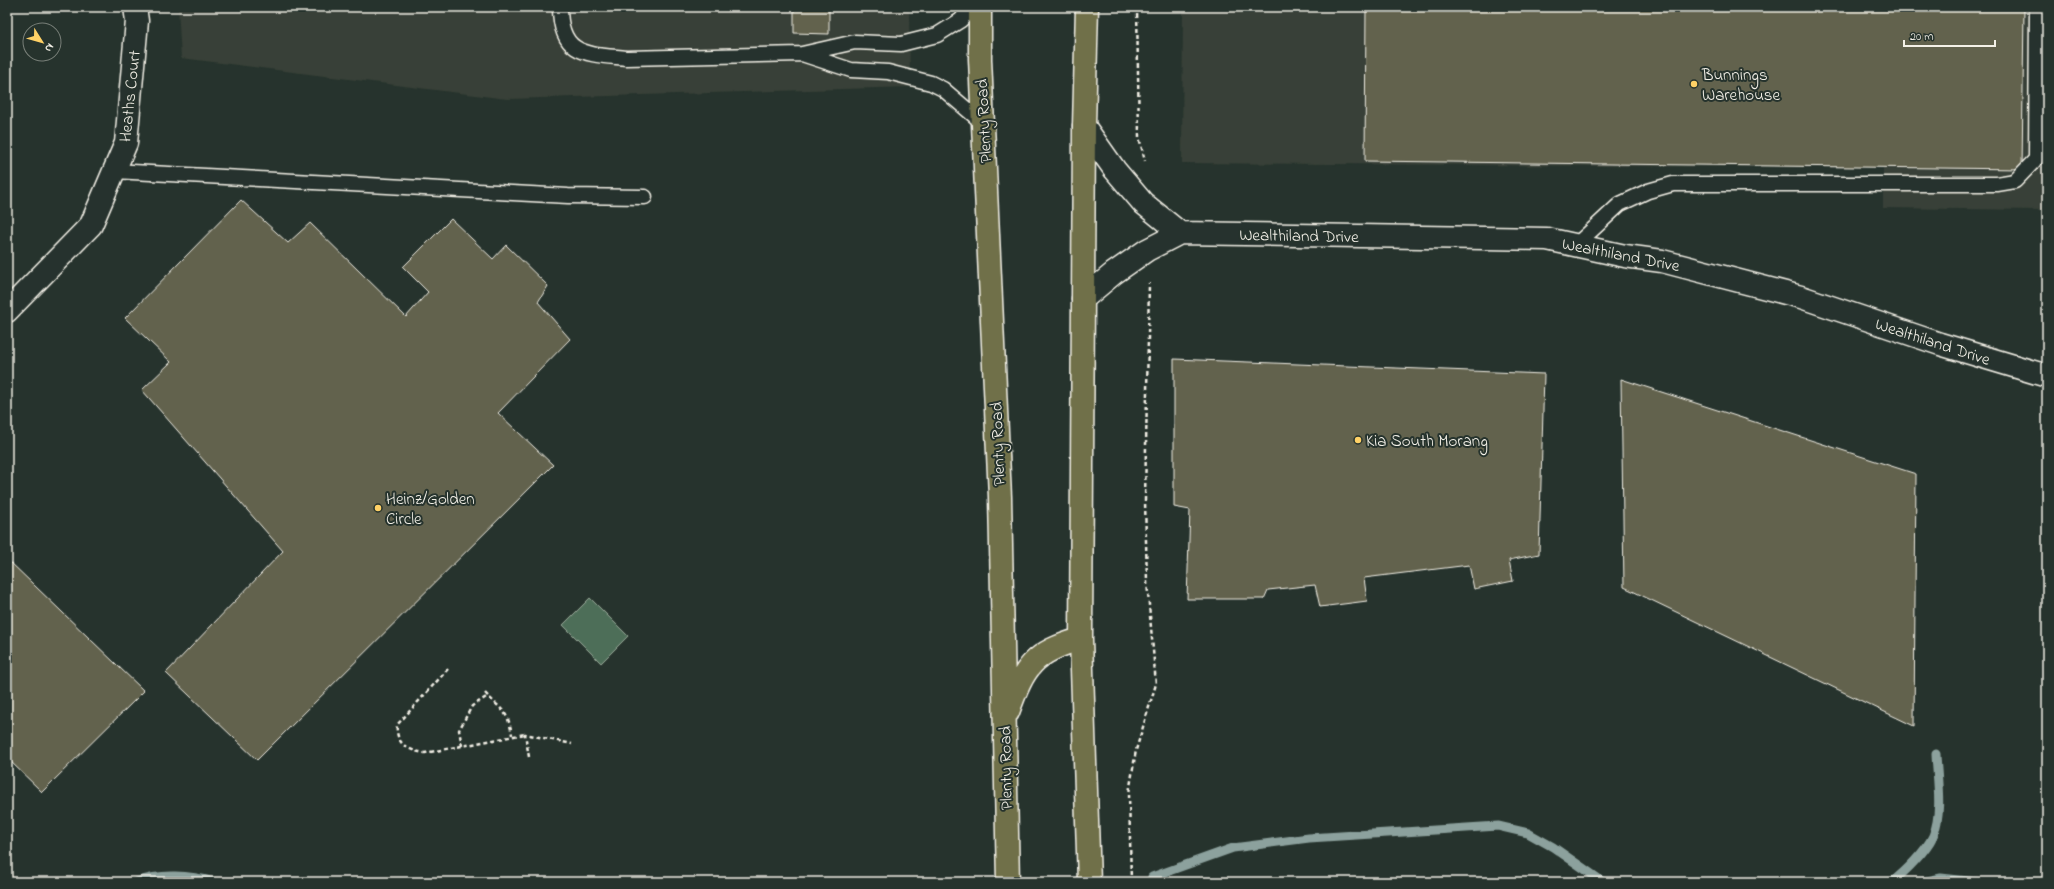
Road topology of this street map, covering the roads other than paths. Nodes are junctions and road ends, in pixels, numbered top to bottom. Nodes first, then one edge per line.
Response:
1 (136, 7) edge
2 (560, 7) edge
3 (970, 7) edge
4 (980, 7) edge
5 (1087, 7) edge
6 (2037, 7) edge
7 (802, 54) junction
8 (984, 124) junction
9 (1084, 126) junction
10 (114, 171) junction
11 (645, 197) dead end
12 (1180, 233) junction
13 (1576, 245) junction
14 (1083, 299) junction
15 (7, 312) edge
16 (2047, 376) edge
17 (1081, 639) junction
18 (1004, 725) junction
19 (1008, 882) edge
20 (1090, 882) edge

1 - 10 street, Heaths Court
2 - 7 lane
3 - 7 lane
4 - 8 highway, Plenty Road
5 - 9 highway
6 - 13 lane
7 - 8 lane
8 - 18 highway, Plenty Road
9 - 12 street
9 - 14 highway
10 - 11 lane
10 - 15 street, Heaths Court
12 - 13 street, Wealthiland Drive
12 - 14 street, Wealthiland Drive
13 - 16 street, Wealthiland Drive
14 - 17 highway
17 - 18 highway
17 - 20 highway
18 - 19 highway, Plenty Road

